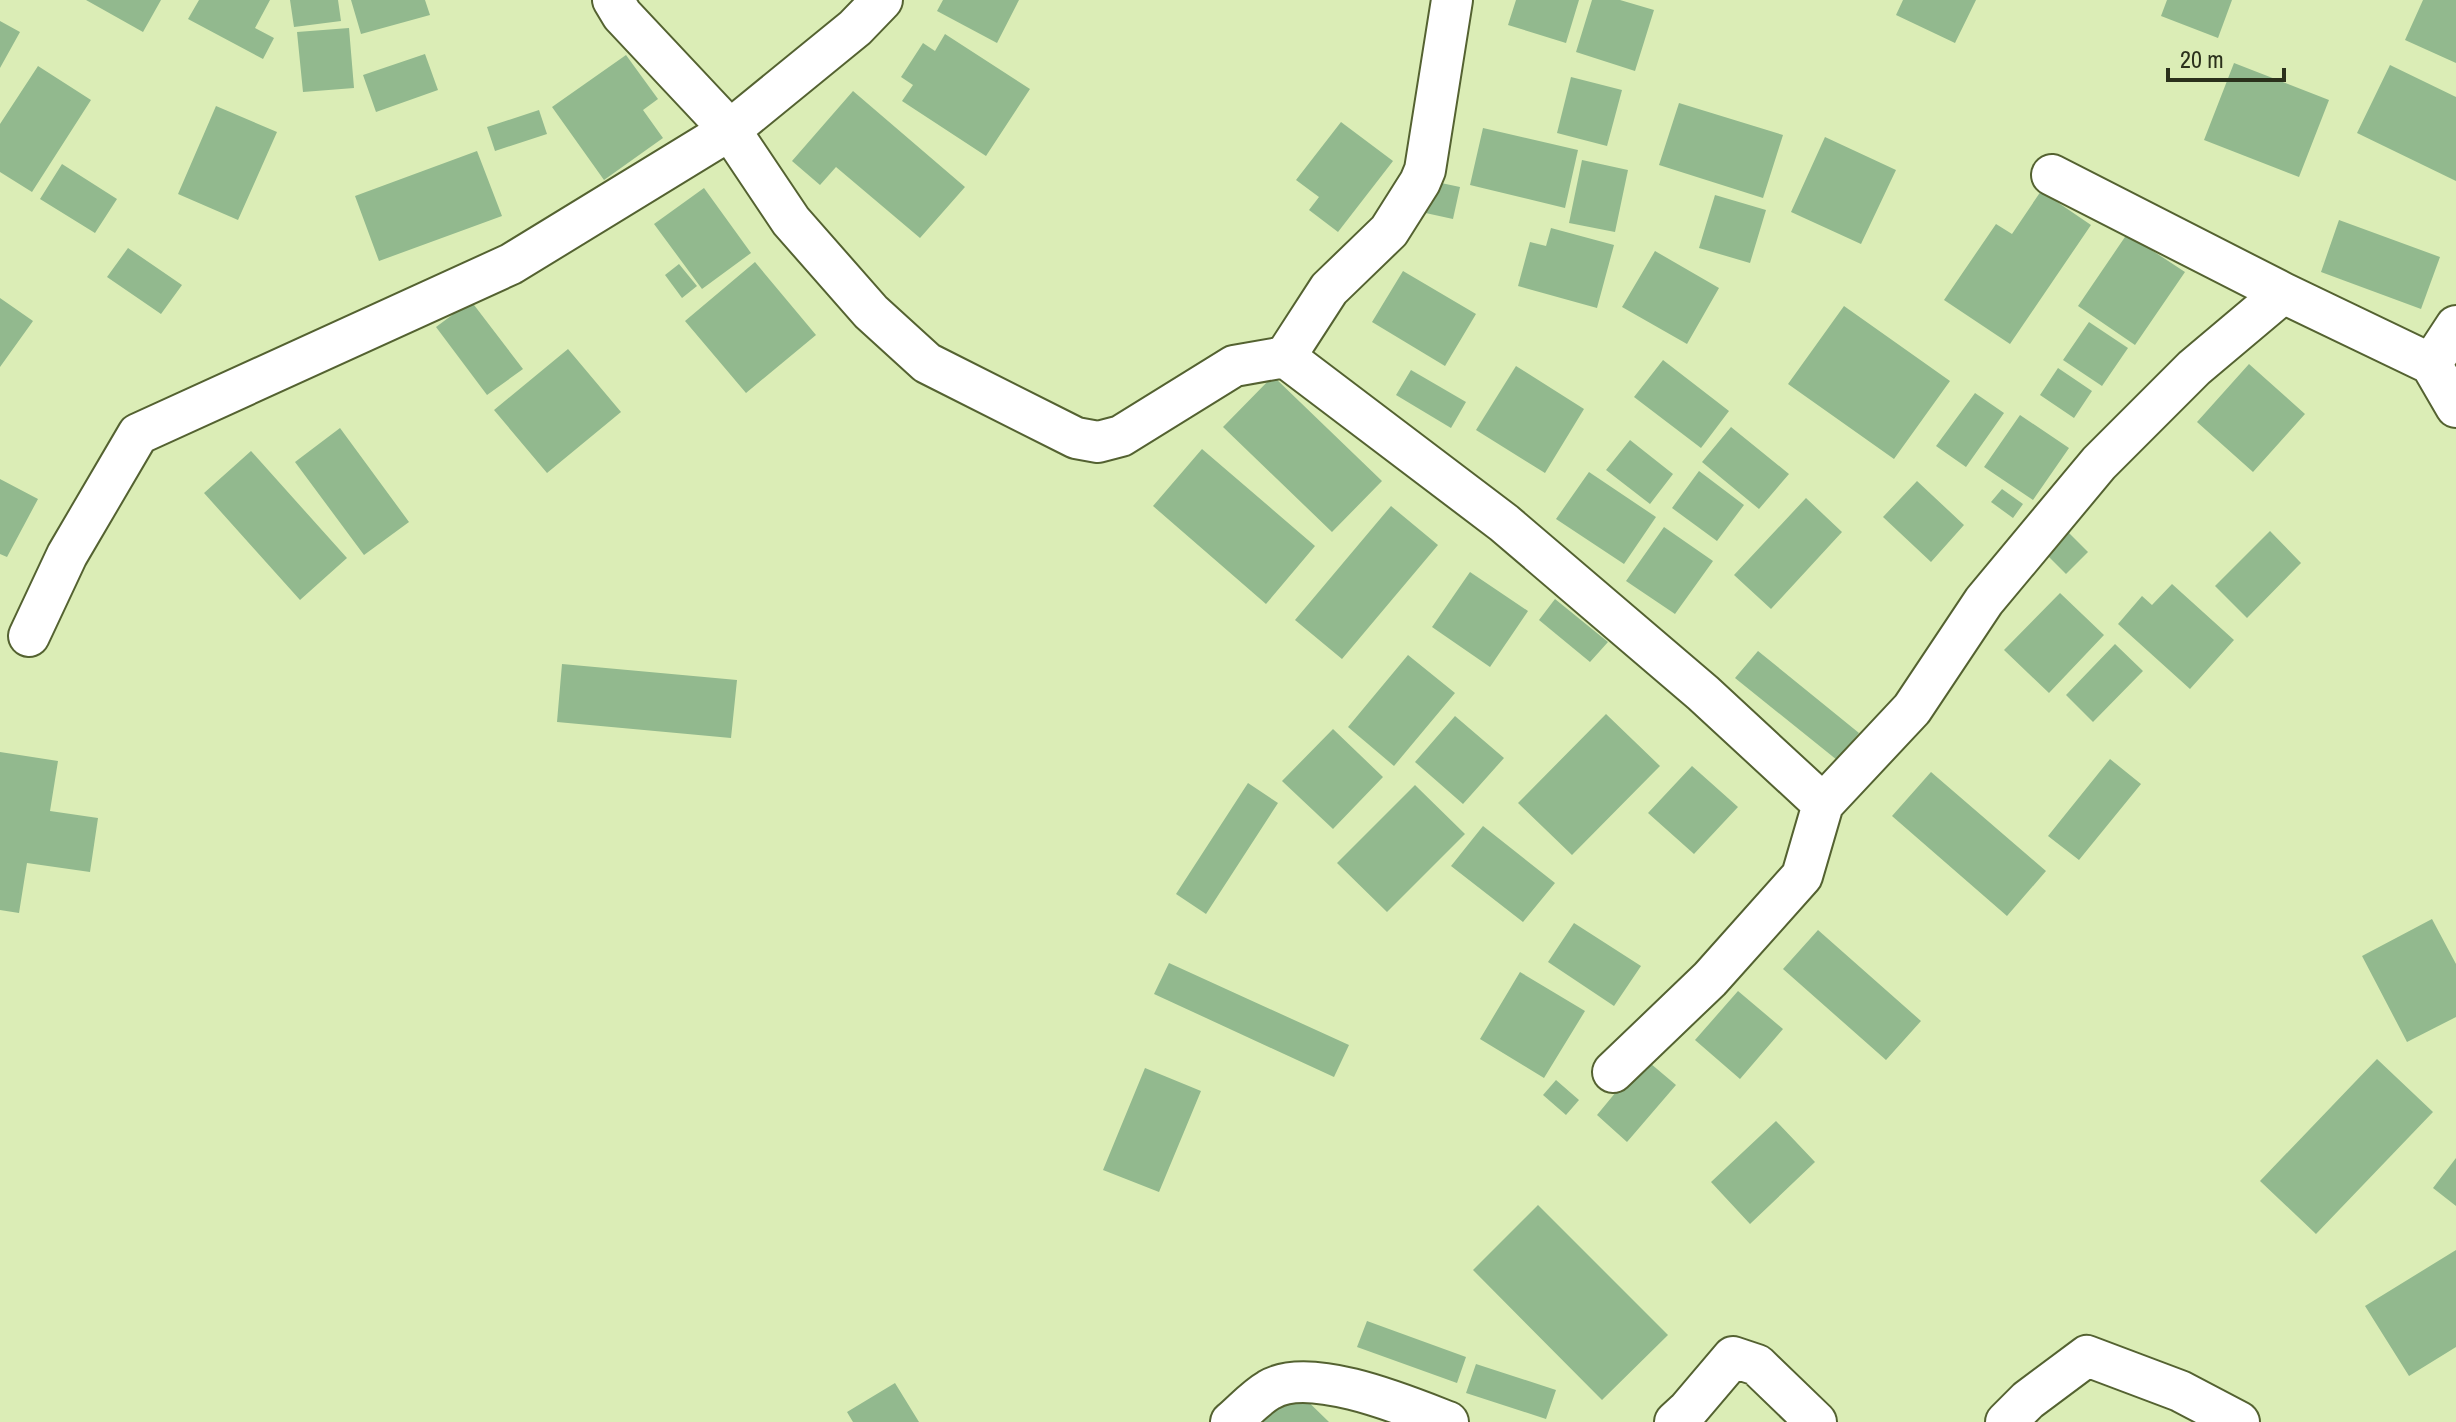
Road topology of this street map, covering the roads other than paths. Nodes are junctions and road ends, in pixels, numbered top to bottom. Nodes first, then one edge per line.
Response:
1 (613, 0) edge
2 (882, 0) edge
3 (1452, 0) edge
4 (730, 130) junction
5 (2052, 175) dead end
6 (2283, 293) junction
7 (2456, 326) edge
8 (1285, 357) junction
9 (2431, 364) junction
10 (2456, 407) edge
11 (29, 636) dead end
12 (1823, 804) junction
13 (1613, 1072) dead end
14 (1231, 1422) edge
15 (1448, 1422) edge
16 (1675, 1422) edge
17 (1816, 1422) edge
18 (2006, 1422) edge
19 (2239, 1422) edge

1 - 4 street
2 - 4 street
3 - 8 street
4 - 8 street
4 - 11 street
5 - 6 street
6 - 9 street
6 - 12 street
7 - 9 street
8 - 12 street
9 - 10 street
12 - 13 street
14 - 15 street
16 - 17 street
18 - 19 street

